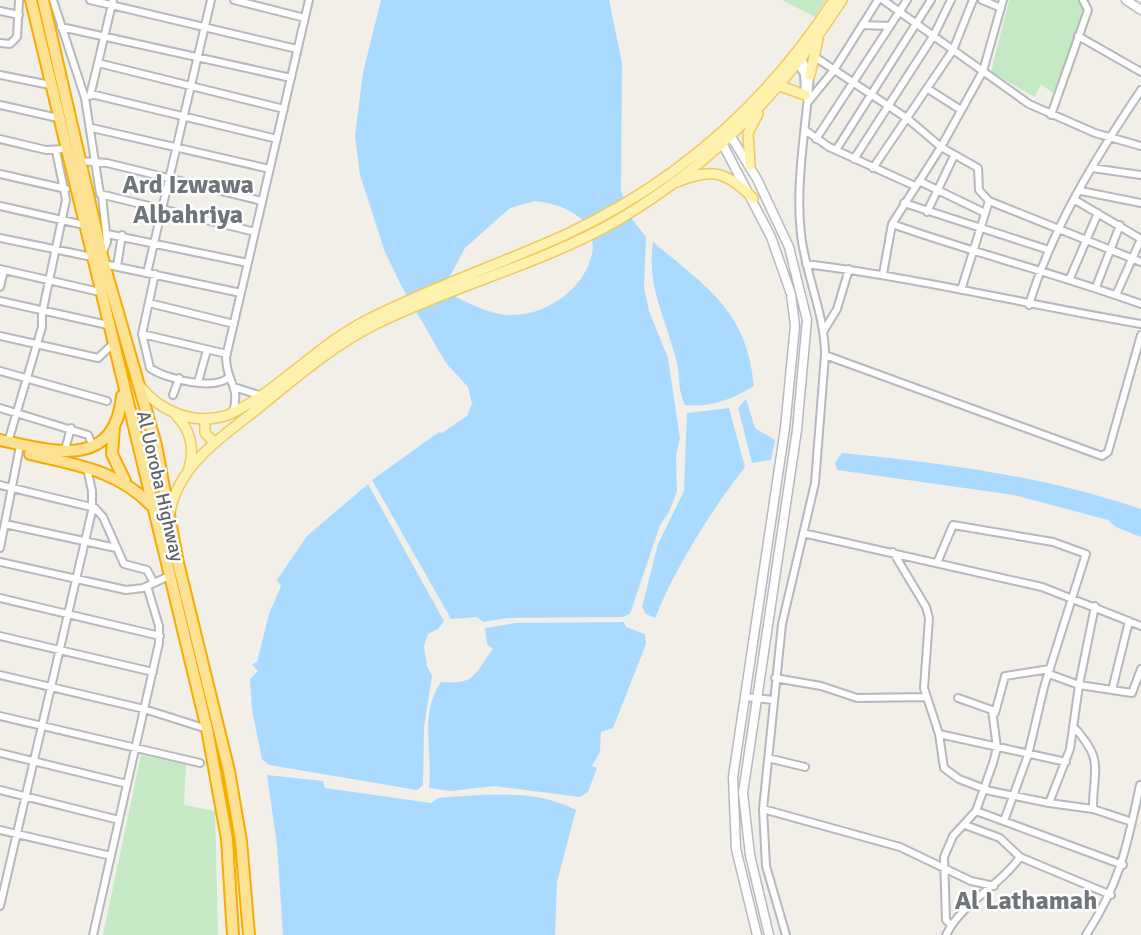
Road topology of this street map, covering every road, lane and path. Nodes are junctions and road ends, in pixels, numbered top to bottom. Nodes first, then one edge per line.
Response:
1 (19, 0) edge
2 (31, 0) edge
3 (43, 0) edge
4 (53, 0) edge
5 (90, 0) edge
6 (211, 0) edge
7 (234, 0) edge
8 (309, 0) edge
9 (834, 0) edge
10 (842, 0) edge
11 (881, 0) edge
12 (907, 0) edge
13 (931, 0) edge
14 (951, 0) edge
15 (973, 0) edge
16 (982, 0) edge
17 (1003, 0) edge
18 (1083, 0) edge
19 (1126, 0) edge
20 (112, 2) edge
21 (1001, 8) junction
22 (1141, 10) edge
23 (0, 11) edge
24 (900, 11) junction
25 (19, 15) junction
26 (305, 18) junction
27 (917, 23) junction
28 (862, 25) junction
29 (205, 26) junction
30 (890, 26) junction
31 (61, 27) junction
32 (104, 35) junction
33 (934, 36) junction
34 (1078, 36) junction
35 (818, 38) junction
36 (0, 43) edge
37 (298, 49) junction
38 (953, 50) junction
39 (198, 57) junction
40 (815, 57) junction
41 (798, 58) junction
42 (98, 63) junction
43 (834, 70) junction
44 (984, 71) junction
45 (1141, 72) edge
46 (0, 75) edge
47 (810, 75) junction
48 (291, 78) junction
49 (852, 83) junction
50 (50, 85) junction
51 (780, 86) junction
52 (191, 87) junction
53 (928, 89) junction
54 (1141, 90) edge
55 (88, 96) junction
56 (872, 96) junction
57 (767, 99) junction
58 (806, 102) junction
59 (0, 106) edge
60 (889, 106) junction
61 (284, 109) junction
62 (961, 110) junction
63 (1051, 115) junction
64 (184, 117) junction
65 (58, 118) junction
66 (908, 119) junction
67 (92, 128) junction
68 (805, 130) junction
69 (729, 133) junction
70 (1109, 138) junction
71 (0, 139) edge
72 (277, 139) junction
73 (816, 139) junction
74 (720, 141) junction
75 (1141, 146) edge
76 (177, 147) junction
77 (941, 147) junction
78 (61, 150) junction
79 (835, 150) junction
80 (954, 156) junction
81 (854, 159) junction
82 (80, 161) junction
83 (97, 162) junction
84 (750, 165) junction
85 (1093, 167) junction
86 (873, 168) junction
87 (270, 169) junction
88 (0, 174) edge
89 (1141, 175) edge
90 (169, 180) junction
91 (917, 184) junction
92 (666, 186) junction
93 (66, 189) junction
94 (937, 190) junction
95 (1081, 191) junction
96 (102, 196) junction
97 (753, 198) junction
98 (1075, 200) junction
99 (262, 201) junction
100 (989, 201) junction
101 (637, 202) junction
102 (1141, 202) edge
103 (904, 203) junction
104 (0, 206) edge
105 (162, 211) junction
106 (927, 212) junction
107 (985, 213) junction
108 (1098, 213) junction
109 (62, 220) junction
110 (892, 224) junction
111 (84, 225) junction
112 (1119, 225) junction
113 (1059, 228) junction
114 (980, 229) junction
115 (255, 232) junction
116 (107, 233) junction
117 (122, 234) junction
118 (0, 238) edge
119 (1085, 240) junction
120 (155, 241) junction
121 (56, 250) junction
122 (1049, 250) junction
123 (1111, 251) junction
124 (972, 252) junction
125 (99, 258) junction
126 (1132, 258) junction
127 (248, 262) junction
128 (1141, 262) edge
129 (806, 264) junction
130 (117, 266) junction
131 (1040, 268) junction
132 (849, 269) junction
133 (2, 270) edge
134 (151, 273) junction
135 (883, 274) junction
136 (1070, 278) junction
137 (49, 280) junction
138 (0, 287) edge
139 (1096, 287) junction
140 (961, 290) junction
141 (100, 292) junction
142 (241, 293) junction
143 (1116, 295) junction
144 (0, 301) edge
145 (149, 303) junction
146 (1141, 304) edge
147 (1028, 305) junction
148 (400, 309) junction
149 (42, 311) junction
150 (234, 324) junction
151 (1141, 324) edge
152 (108, 325) junction
153 (823, 332) junction
154 (142, 334) junction
155 (1141, 335) edge
156 (0, 336) edge
157 (113, 344) junction
158 (36, 345) junction
159 (208, 350) junction
160 (227, 354) junction
161 (824, 355) junction
162 (0, 371) edge
163 (229, 377) junction
164 (25, 378) junction
165 (134, 378) junction
166 (179, 378) junction
167 (122, 383) junction
168 (198, 383) junction
169 (237, 388) junction
170 (173, 395) dead end
171 (259, 395) junction
172 (107, 401) dead end
173 (0, 408) edge
174 (16, 412) junction
175 (174, 412) junction
176 (233, 412) junction
177 (205, 419) junction
178 (114, 424) junction
179 (71, 428) junction
180 (3, 443) edge
181 (215, 443) junction
182 (93, 446) junction
183 (19, 451) junction
184 (64, 453) junction
185 (158, 457) junction
186 (141, 462) junction
187 (90, 468) junction
188 (188, 470) junction
189 (0, 485) edge
190 (129, 485) junction
191 (12, 487) junction
192 (151, 505) junction
193 (93, 507) junction
194 (170, 518) junction
195 (5, 524) junction
196 (803, 533) junction
197 (85, 542) junction
198 (0, 548) edge
199 (116, 548) junction
200 (893, 552) junction
201 (0, 562) edge
202 (937, 563) junction
203 (169, 576) junction
204 (77, 579) junction
205 (151, 585) junction
206 (1072, 597) junction
207 (0, 598) edge
208 (1095, 606) junction
209 (68, 615) junction
210 (1129, 621) junction
211 (1141, 626) edge
212 (0, 636) edge
213 (160, 636) junction
214 (60, 650) junction
215 (1141, 669) edge
216 (153, 672) junction
217 (1049, 672) junction
218 (0, 675) edge
219 (775, 678) junction
220 (1079, 685) junction
221 (51, 688) junction
222 (1112, 690) junction
223 (745, 697) junction
224 (926, 697) junction
225 (756, 698) junction
226 (958, 698) dead end
227 (773, 700) junction
228 (144, 709) junction
229 (995, 714) junction
230 (204, 715) junction
231 (0, 716) edge
232 (190, 722) junction
233 (43, 726) junction
234 (1073, 726) junction
235 (207, 729) junction
236 (939, 734) junction
237 (136, 748) junction
238 (997, 748) junction
239 (0, 752) edge
240 (1028, 755) junction
241 (768, 758) junction
242 (34, 761) junction
243 (1066, 762) junction
244 (200, 763) dead end
245 (805, 766) dead end
246 (127, 784) junction
247 (1140, 785) edge
248 (983, 789) junction
249 (0, 790) edge
250 (26, 796) junction
251 (1013, 798) junction
252 (1049, 803) junction
253 (762, 809) junction
254 (1093, 809) junction
255 (976, 811) junction
256 (119, 820) junction
257 (1004, 821) junction
258 (1132, 822) junction
259 (965, 825) junction
260 (0, 830) edge
261 (17, 834) junction
262 (111, 856) junction
263 (1020, 857) junction
264 (943, 865) junction
265 (1123, 865) junction
266 (0, 866) edge
267 (9, 868) junction
268 (994, 886) junction
269 (1111, 895) junction
270 (0, 906) edge
271 (951, 925) junction
272 (93, 935) edge
273 (233, 935) edge
274 (249, 935) edge
275 (757, 935) edge
276 (769, 935) edge
277 (786, 935) edge
278 (946, 935) edge
279 (1086, 935) edge

1 - 25 street
2 - 50 highway, Al Uoroba Highway
3 - 82 highway, Al Uoroba Highway
4 - 31 street
5 - 20 street
6 - 29 street
7 - 26 street
8 - 26 street
9 - 41 main road
10 - 35 main road
11 - 24 street
11 - 28 street
12 - 24 street
13 - 27 street
14 - 33 street
15 - 38 street
16 - 21 street
17 - 21 street
18 - 34 street
19 - 22 main road
20 - 29 street
20 - 32 street
21 - 44 street
23 - 25 street
24 - 27 street
24 - 30 street
25 - 36 street
26 - 37 street
27 - 33 street
27 - 56 street
28 - 30 street
28 - 43 street
29 - 37 street
29 - 39 street
30 - 49 street
31 - 32 street
31 - 55 street
32 - 39 street
32 - 42 street
33 - 38 street
33 - 60 street
34 - 45 street
34 - 63 street
35 - 40 main road
35 - 41 main road
37 - 48 street
38 - 44 street
38 - 53 street
39 - 48 street
39 - 52 street
40 - 43 street
40 - 47 main road
41 - 47 street
41 - 51 main road
41 - 58 street
41 - 69 main road
42 - 52 street
42 - 55 street
43 - 49 street
43 - 58 street
44 - 62 street
44 - 63 street
46 - 50 street
47 - 58 street
48 - 61 street
49 - 56 street
49 - 73 street
50 - 65 highway, Al Uoroba Highway
51 - 57 main road
51 - 58 main road
52 - 61 street
52 - 64 street
53 - 62 street
53 - 66 street
54 - 70 street
55 - 64 street
55 - 67 street
56 - 60 street
56 - 79 street
57 - 69 main road
57 - 84 main road
58 - 68 street
59 - 65 street
60 - 66 street
60 - 81 street
61 - 72 street
62 - 77 street
63 - 70 street
64 - 72 street
64 - 76 street
65 - 78 highway, Al Uoroba Highway
66 - 77 street
66 - 86 street
67 - 76 street
67 - 83 street
68 - 73 street
68 - 129 street
69 - 74 main road
69 - 84 main road
70 - 75 street
70 - 85 street
71 - 78 street
72 - 87 street
73 - 79 street
74 - 92 main road
74 - 97 main road
74 - 101 main road
76 - 87 street
76 - 90 street
77 - 80 street
77 - 91 street
78 - 93 street
78 - 111 highway, Al Uoroba Highway
79 - 81 street
80 - 94 street
80 - 100 street
81 - 86 street
82 - 83 street
82 - 125 highway, Al Uoroba Highway
83 - 90 street
83 - 96 street
84 - 225 main road
85 - 89 street
85 - 95 street
86 - 91 street
87 - 99 street
88 - 93 street
90 - 99 street
90 - 105 street
91 - 94 street
91 - 103 street
92 - 97 main road
92 - 101 main road
93 - 109 street
94 - 106 street
94 - 107 street
95 - 98 street
95 - 102 street
96 - 105 street
96 - 116 street
97 - 223 main road
98 - 108 street
98 - 113 street
99 - 115 street
100 - 107 street
100 - 113 street
101 - 148 main road
103 - 106 street
103 - 110 street
104 - 109 street
105 - 115 street
105 - 120 street
106 - 114 street
107 - 114 street
108 - 112 street
108 - 119 street
109 - 111 street
109 - 121 street
110 - 124 street
110 - 135 street
111 - 125 highway, Al Uoroba Highway
112 - 123 street
112 - 126 street
113 - 119 street
113 - 122 street
114 - 122 street
114 - 124 street
115 - 127 street
116 - 117 street
116 - 125 street
117 - 120 street
117 - 130 street
118 - 121 street
119 - 123 street
119 - 136 street
120 - 127 street
120 - 134 street
121 - 125 street
121 - 137 street
122 - 131 street
123 - 126 street
123 - 139 street
124 - 131 street
124 - 140 street
125 - 130 street
125 - 141 highway, Al Uoroba Highway
125 - 165 highway, Al Uoroba Highway
126 - 128 street
126 - 143 street
127 - 142 street
129 - 132 street
129 - 153 street
130 - 134 street
131 - 136 street
131 - 147 street
132 - 135 street
132 - 153 street
133 - 137 street
133 - 138 street
134 - 142 street
134 - 145 street
135 - 140 street
136 - 139 street
137 - 141 street
137 - 149 street
139 - 143 street
140 - 147 street
141 - 152 highway, Al Uoroba Highway
142 - 150 street
143 - 146 street
144 - 149 street
145 - 150 street
145 - 154 street
147 - 151 street
148 - 171 main road
148 - 181 main road
149 - 152 street
149 - 158 street
150 - 160 street
152 - 157 highway, Al Uoroba Highway
153 - 161 street
154 - 159 street
154 - 166 street
155 - 161 street
156 - 158 street
157 - 158 street
157 - 167 highway, Al Uoroba Highway
158 - 164 street
159 - 160 street
159 - 168 street
160 - 163 street
161 - 196 street
162 - 164 street
163 - 168 street
163 - 169 street
164 - 172 street
164 - 174 street
165 - 175 main road
165 - 185 highway, Al Uoroba Highway
166 - 168 street
166 - 170 street
167 - 178 highway
167 - 186 highway, Al Uoroba Highway
169 - 171 street
169 - 176 street
171 - 176 main road
173 - 174 street
174 - 179 street
174 - 180 street
175 - 177 main road
175 - 188 main road
176 - 177 main road
177 - 181 main road
178 - 182 highway
178 - 190 highway
179 - 182 street
179 - 184 street
180 - 183 highway
180 - 184 highway
181 - 188 main road
182 - 184 highway
182 - 187 highway
183 - 187 highway
183 - 191 street
185 - 186 highway
185 - 194 highway, Al Uoroba Highway
186 - 192 highway, Al Uoroba Highway
187 - 190 highway
187 - 193 street
188 - 194 main road
189 - 191 street
190 - 192 highway
191 - 193 street
191 - 195 street
192 - 203 highway, Al Uoroba Highway
193 - 197 street
193 - 199 street
194 - 274 highway, Al Uoroba Highway
195 - 197 street
195 - 198 street
196 - 200 street
196 - 219 street
197 - 199 street
197 - 204 street
199 - 205 street
200 - 202 street
200 - 224 street
201 - 204 street
202 - 206 street
202 - 206 street
203 - 205 street
203 - 230 highway, Al Uoroba Highway
204 - 205 street
204 - 209 street
205 - 213 street
206 - 208 street
206 - 217 street
207 - 209 street
208 - 210 street
208 - 220 street
209 - 213 street
209 - 214 street
210 - 211 street
210 - 222 street
212 - 214 street
213 - 216 street
214 - 216 street
214 - 221 street
215 - 222 street
216 - 228 street
217 - 220 street
217 - 229 street
217 - 240 street
218 - 221 street
219 - 224 street
219 - 227 street
220 - 222 street
220 - 234 street
221 - 228 street
221 - 233 street
223 - 225 street
223 - 275 main road
224 - 236 street
225 - 227 street
225 - 276 main road
226 - 229 street
227 - 241 street
228 - 232 street
228 - 237 street
229 - 238 street
230 - 232 street
230 - 235 highway, Al Uoroba Highway
231 - 233 street
232 - 235 street
233 - 237 street
233 - 242 street
234 - 243 street
234 - 254 street
235 - 273 highway, Al Uoroba Highway
236 - 238 street
236 - 248 street
237 - 244 street
237 - 246 street
238 - 240 street
238 - 248 street
239 - 242 street
240 - 243 street
240 - 251 street
241 - 245 street
241 - 253 street
242 - 246 street
242 - 250 street
243 - 252 street
246 - 256 street
247 - 258 street
248 - 251 street
248 - 255 street
249 - 250 street
250 - 256 street
250 - 261 street
251 - 252 street
251 - 257 street
252 - 254 street
253 - 264 street
253 - 277 street
254 - 258 street
255 - 257 street
255 - 259 street
256 - 262 street
257 - 265 street
258 - 265 street
259 - 263 street
259 - 264 street
260 - 261 street
261 - 262 street
261 - 267 street
262 - 272 street
263 - 268 street
263 - 269 street
264 - 268 street
264 - 271 street
265 - 269 street
266 - 267 street
267 - 270 street
268 - 271 street
269 - 279 street
271 - 278 street

